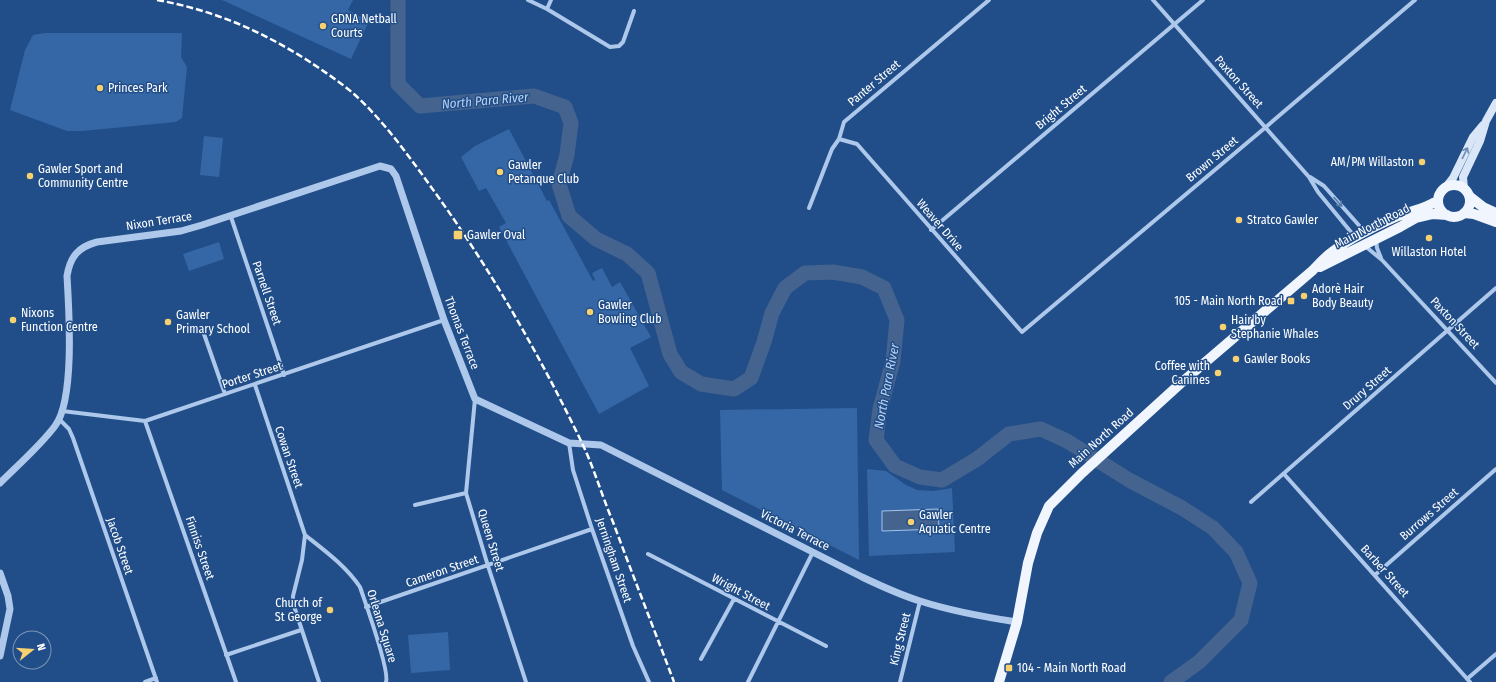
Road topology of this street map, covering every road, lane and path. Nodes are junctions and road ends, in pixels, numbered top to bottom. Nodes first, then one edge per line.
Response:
1 (528, 0) edge
2 (551, 0) edge
3 (989, 0) edge
4 (1153, 0) edge
5 (1203, 0) edge
6 (1415, 0) edge
7 (547, 9) junction
8 (634, 11) dead end
9 (1175, 24) junction
10 (1496, 103) edge
11 (1486, 121) junction
12 (1266, 127) junction
13 (839, 139) junction
14 (396, 176) joint
15 (1309, 176) junction
16 (1446, 187) junction
17 (1466, 192) junction
18 (1438, 200) junction
19 (809, 208) dead end
20 (1464, 213) junction
21 (1496, 213) edge
22 (1447, 215) junction
23 (231, 217) junction
24 (1416, 218) junction
25 (1496, 222) edge
26 (931, 230) junction
27 (1365, 232) junction
28 (1355, 237) junction
29 (1376, 239) junction
30 (1364, 245) junction
31 (1382, 260) junction
32 (1312, 271) junction
33 (1496, 288) edge
34 (444, 320) junction
35 (1448, 330) junction
36 (1022, 332) joint
37 (204, 334) dead end
38 (284, 375) junction
39 (1496, 383) edge
40 (254, 385) junction
41 (225, 394) junction
42 (475, 399) junction
43 (62, 411) junction
44 (59, 419) junction
45 (145, 421) junction
46 (569, 443) junction
47 (1496, 469) edge
48 (1284, 474) junction
49 (0, 483) edge
50 (466, 493) junction
51 (1251, 502) dead end
52 (415, 505) dead end
53 (592, 529) junction
54 (305, 535) junction
55 (813, 552) junction
56 (648, 554) dead end
57 (488, 566) junction
58 (0, 573) edge
59 (1376, 575) junction
60 (734, 599) junction
61 (920, 601) junction
62 (366, 607) junction
63 (1017, 622) junction
64 (778, 623) junction
65 (301, 630) junction
66 (826, 646) dead end
67 (1496, 654) edge
68 (226, 655) junction
69 (0, 656) edge
70 (701, 659) dead end
71 (156, 680) edge
72 (1468, 681) edge
73 (145, 682) edge
74 (236, 682) edge
75 (318, 682) edge
76 (386, 682) edge
77 (526, 682) edge
78 (649, 682) edge
79 (748, 682) edge
80 (900, 682) edge
81 (999, 682) edge

1 - 7 street
2 - 7 street
3 - 13 street, Panter Street
4 - 9 street, Paxton Street
5 - 9 street, Bright Street
6 - 12 street, Brown Street
7 - 8 street
9 - 12 street, Paxton Street
9 - 26 street, Bright Street
10 - 11 main road
16 -> 11 main road
11 - 17 main road
12 - 15 street, Paxton Street
12 - 36 street, Brown Street
13 - 19 street, Panter Street
13 - 26 street, Weaver Drive
14 - 23 street, Nixon Terrace
14 - 34 street, Thomas Terrace
15 -> 27 street, Paxton Street
15 - 28 street, Paxton Street
16 - 17 main road
16 - 18 main road
17 - 20 main road
17 - 21 main road
18 - 22 main road
18 - 27 main road, Main North Road
20 - 22 main road
20 - 25 main road
22 - 24 main road, Main North Road
23 - 38 street, Parnell Street
23 - 43 street, Nixon Terrace
24 - 28 main road
24 - 29 main road, Main North Road
26 - 36 street, Weaver Drive
27 - 28 main road, Main North Road
28 - 32 main road, Main North Road
29 - 30 main road, Main North Road
29 - 31 street, Paxton Street
30 - 31 street, Paxton Street
30 - 32 main road, Main North Road
31 - 35 street, Paxton Street
32 - 63 main road, Main North Road
33 - 35 street, Drury Street
34 - 38 street, Porter Street
34 - 42 street, Thomas Terrace
35 - 39 street, Paxton Street
35 - 48 street, Drury Street
37 - 41 street
38 - 40 street, Porter Street
40 - 41 street, Porter Street
40 - 54 street, Cowan Street
41 - 45 street, Porter Street
42 - 46 street
42 - 50 street, Queen Street
43 - 44 street, Nixon Terrace
43 - 45 street, Porter Street
44 - 49 street, Nixon Terrace
44 - 71 street, Jacob Street
45 - 68 street, Finniss Street
46 - 53 street, Jerningham Street
46 - 55 street, Victoria Terrace
47 - 59 street, Burrows Street
48 - 51 street, Drury Street
48 - 59 street, Barber Street
50 - 52 street
50 - 57 street, Queen Street
53 - 57 street, Cameron Street
53 - 78 street, Jerningham Street
54 - 62 street, Orleana Square
54 - 65 street
55 - 61 street, Victoria Terrace
55 - 64 street
56 - 60 street, Wright Street
57 - 62 street, Cameron Street
57 - 77 street, Queen Street
58 - 69 street
59 - 72 street, Barber Street
60 - 64 street, Wright Street
60 - 70 street
61 - 63 street, Victoria Terrace
61 - 80 street, King Street
62 - 76 street, Orleana Square
63 - 81 main road, Main North Road
64 - 66 street, Wright Street
64 - 79 street
65 - 68 street
65 - 75 street
67 - 72 street
68 - 74 street, Finniss Street
71 - 73 street

